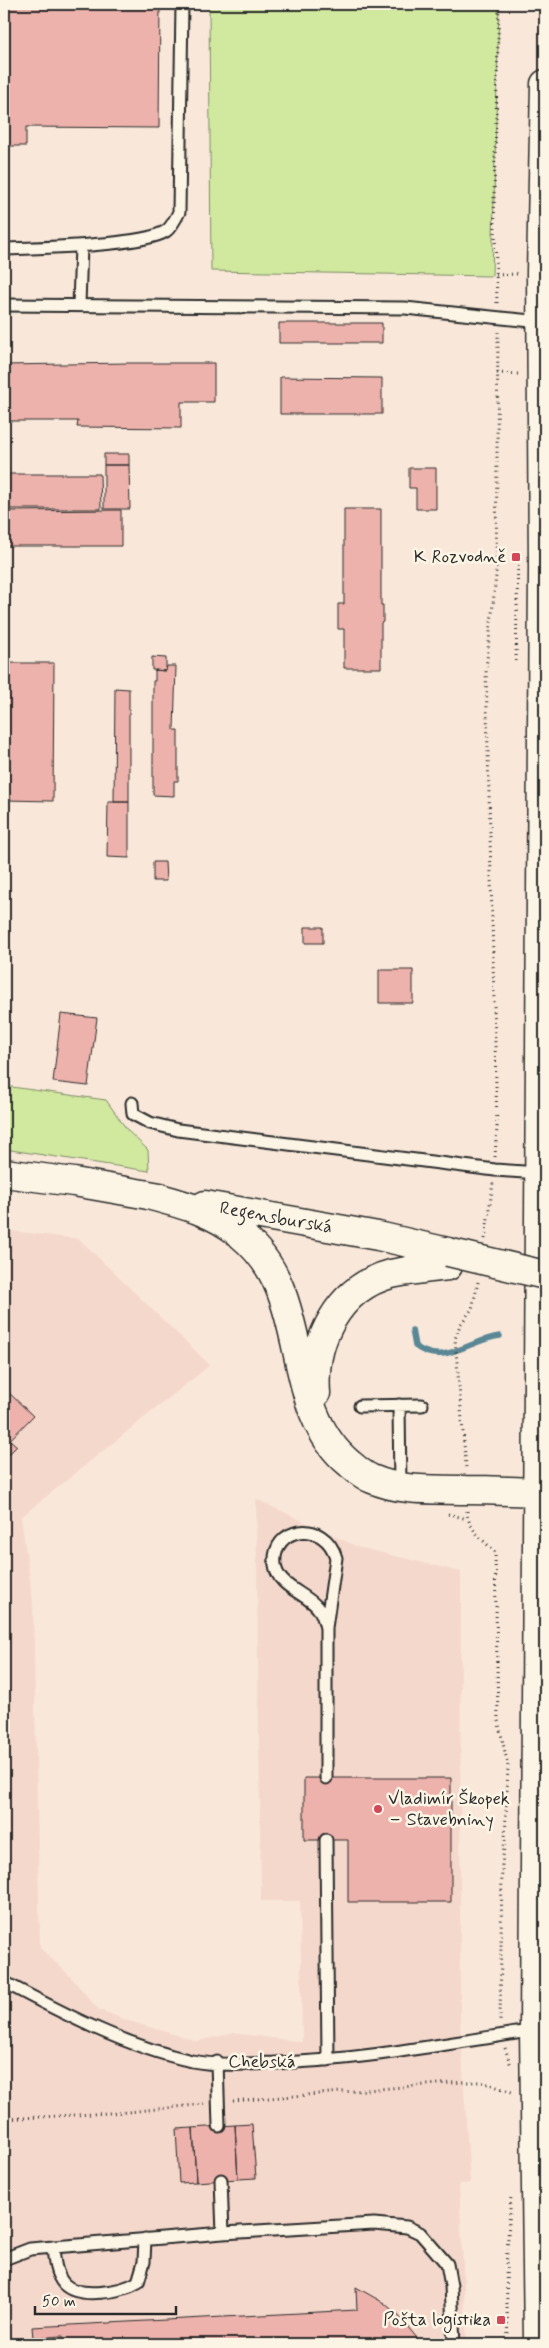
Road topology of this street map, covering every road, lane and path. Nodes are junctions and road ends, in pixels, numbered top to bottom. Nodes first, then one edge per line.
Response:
1 (182, 4) edge
2 (499, 4) edge
3 (545, 84) edge
4 (81, 246) junction
5 (4, 249) edge
6 (4, 305) edge
7 (79, 306) junction
8 (498, 318) junction
9 (541, 322) junction
10 (544, 365) edge
11 (543, 1026) edge
12 (132, 1103) dead end
13 (495, 1170) junction
14 (4, 1173) edge
15 (540, 1173) junction
16 (144, 1194) junction
17 (448, 1259) junction
18 (487, 1261) junction
19 (545, 1275) edge
20 (399, 1405) junction
21 (422, 1405) dead end
22 (360, 1406) dead end
23 (327, 1440) junction
24 (400, 1489) junction
25 (468, 1490) junction
26 (536, 1492) junction
27 (442, 1512) dead end
28 (467, 1519) junction
29 (326, 1628) junction
30 (326, 1778) dead end
31 (326, 1840) dead end
32 (4, 1982) edge
33 (539, 2029) edge
34 (500, 2035) junction
35 (328, 2060) junction
36 (217, 2062) junction
37 (511, 2068) dead end
38 (520, 2093) dead end
39 (219, 2102) junction
40 (4, 2119) edge
41 (219, 2126) dead end
42 (221, 2180) dead end
43 (512, 2194) dead end
44 (223, 2233) junction
45 (145, 2239) junction
46 (53, 2247) junction
47 (4, 2259) edge
48 (454, 2344) edge
49 (508, 2344) edge
50 (538, 2344) edge

1 - 4 lane
2 - 8 path
3 - 9 main road
4 - 5 lane
4 - 7 lane
6 - 7 lane
7 - 8 lane
8 - 9 lane
8 - 13 path
9 - 10 main road
10 - 11 main road
11 - 15 main road
12 - 13 lane
13 - 15 lane
13 - 18 path
14 - 16 main road, Regensburská
15 - 26 main road
16 - 17 main road, Regensburská
16 - 23 main road
17 - 18 main road, bridge
17 - 23 main road
18 - 19 main road, bridge
18 - 25 path
20 - 21 lane
20 - 22 lane
20 - 24 lane
23 - 24 main road
24 - 25 main road
25 - 26 main road
25 - 28 path
26 - 33 main road
27 - 28 path
28 - 34 path
29 - 29 lane
29 - 30 lane
31 - 35 lane
32 - 36 lane, Chebská
33 - 34 lane, Chebská
33 - 50 main road
34 - 35 lane, Chebská
34 - 37 path
35 - 36 lane, Chebská
36 - 39 lane
38 - 39 path
39 - 40 path
39 - 41 lane
42 - 44 lane
43 - 49 path
44 - 45 lane
44 - 48 lane
45 - 46 lane
45 - 46 lane
46 - 47 lane

